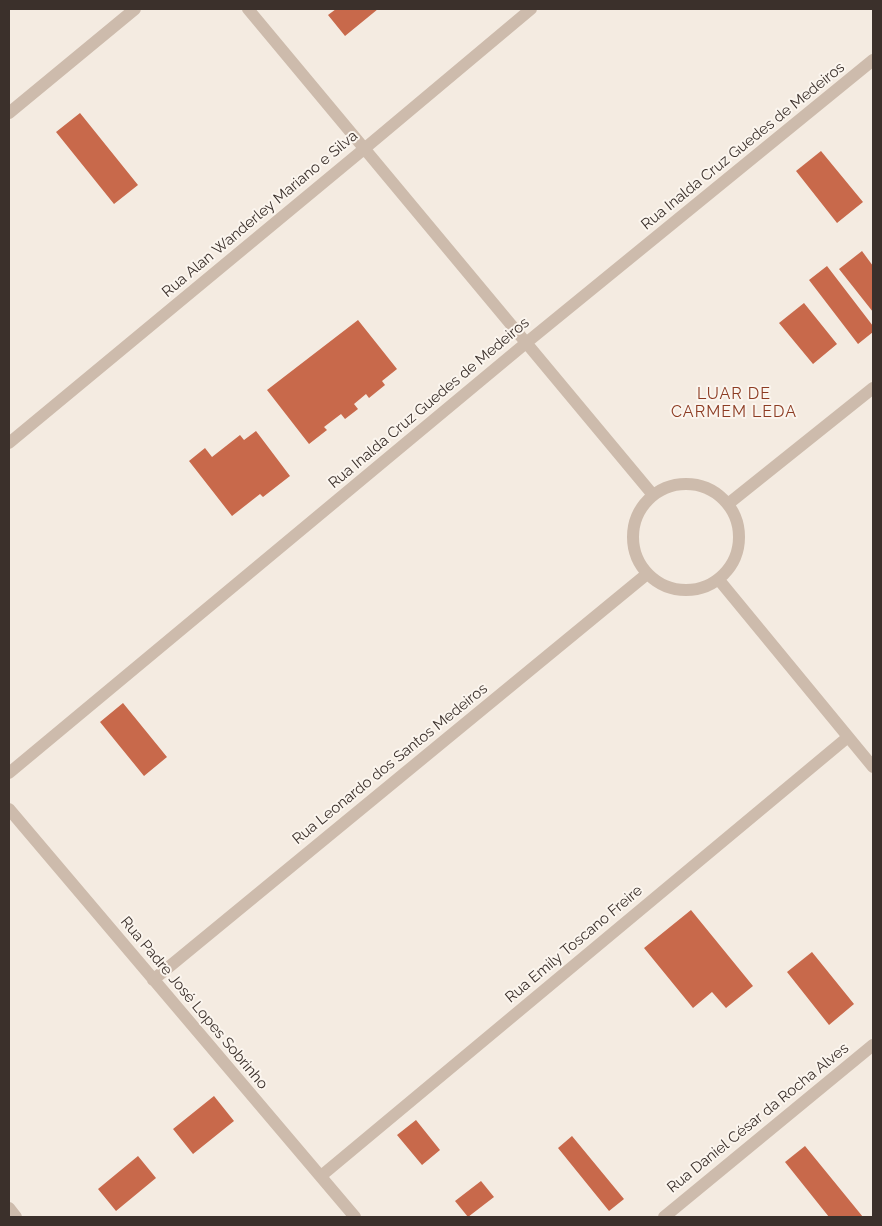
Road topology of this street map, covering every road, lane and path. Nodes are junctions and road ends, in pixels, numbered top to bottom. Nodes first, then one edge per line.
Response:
1 (135, 9) edge
2 (248, 9) edge
3 (531, 9) edge
4 (873, 60) edge
5 (9, 113) edge
6 (364, 149) junction
7 (526, 343) junction
8 (873, 388) edge
9 (9, 443) edge
10 (653, 495) junction
11 (728, 504) junction
12 (647, 574) junction
13 (720, 580) junction
14 (848, 737) junction
15 (873, 767) edge
16 (9, 773) edge
17 (9, 809) edge
18 (153, 980) junction
19 (873, 1045) edge
20 (321, 1176) junction
21 (9, 1208) edge
22 (16, 1217) edge
23 (355, 1217) edge
24 (664, 1217) edge

1 - 5 street
2 - 6 street
3 - 6 street, Rua Alan Wanderley Mariano e Silva
4 - 7 street, Rua Inalda Cruz Guedes de Medeiros
6 - 7 street
6 - 9 street, Rua Alan Wanderley Mariano e Silva
7 - 10 street
7 - 16 street, Rua Inalda Cruz Guedes de Medeiros
8 - 11 street
10 - 11 street
10 - 12 street
11 - 13 street
12 - 13 street
12 - 18 street, Rua Leonardo dos Santos Medeiros
13 - 14 street
14 - 15 street
14 - 20 street, Rua Emily Toscano Freire
17 - 18 street, Rua Padre José Lopes Sobrinho
18 - 20 street, Rua Padre José Lopes Sobrinho
19 - 24 street, Rua Daniel César da Rocha Alves
20 - 23 street, Rua Padre José Lopes Sobrinho
21 - 22 street

